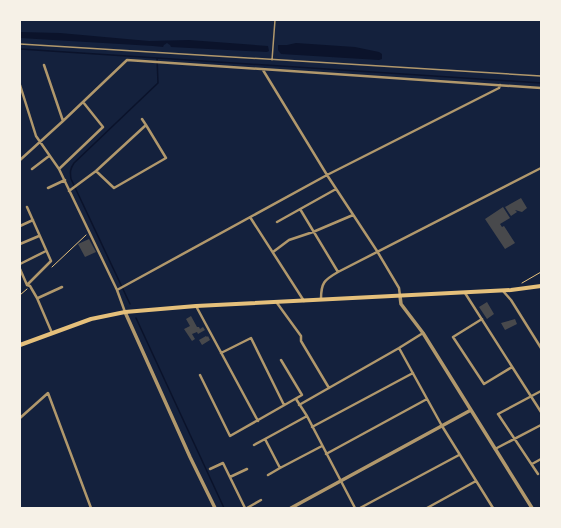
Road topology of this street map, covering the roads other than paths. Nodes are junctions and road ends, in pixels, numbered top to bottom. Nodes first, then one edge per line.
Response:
1 (275, 20) edge
2 (20, 44) edge
3 (272, 60) junction
4 (44, 65) dead end
5 (262, 70) junction
6 (541, 76) edge
7 (20, 85) edge
8 (500, 85) junction
9 (541, 88) edge
10 (83, 102) junction
11 (142, 119) dead end
12 (63, 121) junction
13 (146, 125) junction
14 (40, 141) junction
15 (49, 156) junction
16 (20, 160) edge
17 (59, 168) junction
18 (541, 168) edge
19 (32, 169) dead end
20 (96, 171) junction
21 (327, 175) junction
22 (64, 180) junction
23 (48, 188) dead end
24 (336, 189) junction
25 (69, 191) junction
26 (27, 207) dead end
27 (300, 209) junction
28 (353, 215) junction
29 (250, 217) junction
30 (32, 220) junction
31 (277, 222) dead end
32 (20, 226) edge
33 (313, 232) junction
34 (40, 236) junction
35 (20, 244) edge
36 (46, 251) junction
37 (377, 251) junction
38 (273, 252) junction
39 (20, 264) edge
40 (20, 270) edge
41 (338, 272) junction
42 (29, 286) junction
43 (541, 286) edge
44 (62, 287) dead end
45 (117, 290) junction
46 (503, 291) junction
47 (465, 293) junction
48 (400, 296) junction
49 (37, 298) junction
50 (321, 300) junction
51 (304, 301) junction
52 (277, 302) junction
53 (196, 306) junction
54 (124, 312) junction
55 (482, 319) junction
56 (423, 332) junction
57 (52, 333) junction
58 (20, 345) edge
59 (399, 348) junction
60 (541, 348) edge
61 (221, 353) junction
62 (281, 360) dead end
63 (512, 367) junction
64 (413, 373) junction
65 (200, 375) dead end
66 (329, 388) junction
67 (541, 392) edge
68 (531, 396) junction
69 (296, 399) junction
70 (427, 399) junction
71 (284, 405) junction
72 (299, 405) junction
73 (471, 410) junction
74 (541, 412) edge
75 (307, 416) junction
76 (20, 418) edge
77 (258, 421) junction
78 (541, 425) edge
79 (442, 426) junction
80 (312, 427) junction
81 (265, 439) junction
82 (514, 439) junction
83 (254, 445) dead end
84 (322, 446) junction
85 (495, 449) junction
86 (326, 454) junction
87 (459, 455) junction
88 (541, 459) edge
89 (532, 464) junction
90 (280, 468) junction
91 (210, 469) dead end
92 (247, 469) dead end
93 (538, 474) dead end
94 (268, 475) dead end
95 (230, 477) junction
96 (340, 481) junction
97 (476, 481) junction
98 (261, 500) dead end
99 (91, 508) edge
100 (215, 508) edge
101 (246, 508) edge
102 (291, 508) edge
103 (355, 508) edge
104 (360, 508) edge
105 (426, 508) edge
106 (493, 508) edge
107 (532, 508) edge

1 - 3 lane
2 - 3 lane
3 - 6 lane
4 - 12 street
5 - 8 street
5 - 10 street
5 - 21 street
7 - 14 street
8 - 9 street
8 - 21 street
10 - 12 street
10 - 17 street
11 - 13 street
12 - 14 street
13 - 20 street
13 - 20 street
14 - 15 street
14 - 16 street
15 - 17 street
15 - 19 street
17 - 22 street
18 - 37 street
20 - 25 street
21 - 24 street
21 - 29 street
22 - 23 street
22 - 25 street
24 - 27 street
24 - 28 street
25 - 45 street
26 - 30 street
27 - 31 street
27 - 33 street
28 - 33 street
28 - 37 street
29 - 38 street
29 - 45 street
30 - 32 street
30 - 34 street
33 - 38 street
33 - 41 street
34 - 35 street
34 - 36 street
36 - 39 street
36 - 42 street
37 - 41 street
37 - 48 street
38 - 51 street
40 - 42 street
41 - 50 street
42 - 49 street
43 - 46 main road
44 - 49 street
45 - 54 street
46 - 47 main road
46 - 60 street
47 - 48 main road
47 - 55 street
48 - 50 main road
48 - 56 street
49 - 57 street
50 - 51 main road
51 - 52 main road
52 - 53 main road
52 - 66 street
53 - 54 main road
53 - 61 street
54 - 57 main road
54 - 100 street
55 - 63 street
55 - 63 street
56 - 59 street
56 - 73 street
57 - 58 main road
59 - 64 street
59 - 66 street
61 - 71 street
61 - 77 street
62 - 69 street
63 - 68 street
64 - 70 street
64 - 80 street
65 - 77 street
66 - 72 street
67 - 68 street
68 - 74 street
68 - 82 street
69 - 71 street
69 - 72 street
70 - 79 street
70 - 86 street
71 - 77 street
72 - 75 street
73 - 79 street
73 - 85 street
75 - 80 street
75 - 81 street
76 - 99 street
78 - 82 street
79 - 87 street
79 - 96 street
80 - 84 street
81 - 83 street
81 - 90 street
82 - 85 street
82 - 89 street
84 - 86 street
84 - 90 street
85 - 107 street
86 - 96 street
87 - 97 street
87 - 104 street
88 - 89 street
89 - 93 street
90 - 94 street
91 - 95 street
92 - 95 street
95 - 101 street
96 - 102 street
96 - 103 street
97 - 105 street
97 - 106 street
98 - 101 street

